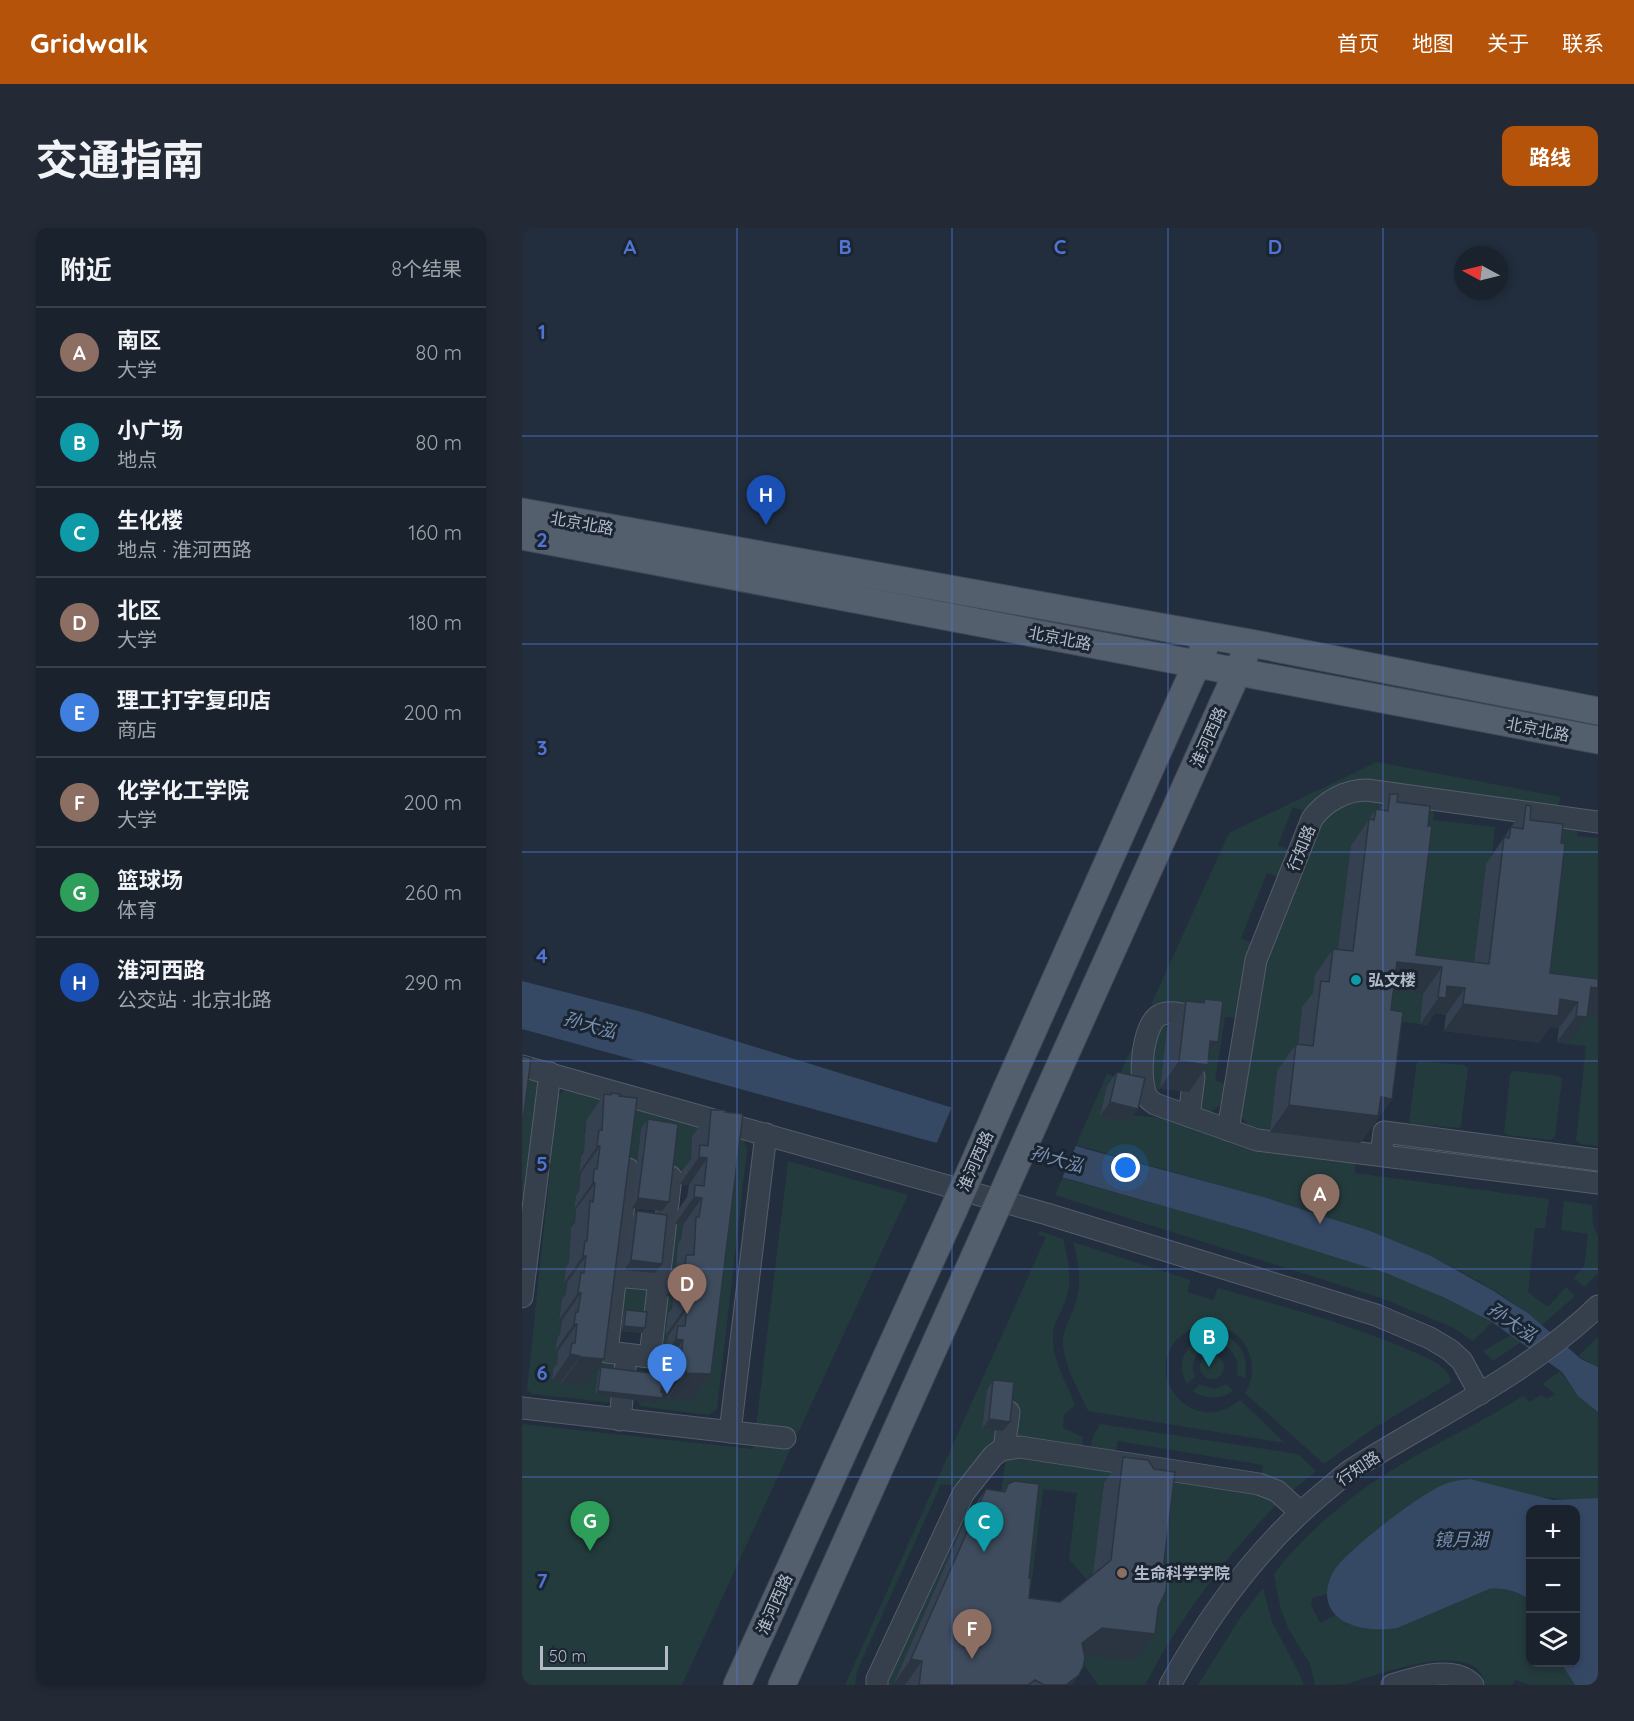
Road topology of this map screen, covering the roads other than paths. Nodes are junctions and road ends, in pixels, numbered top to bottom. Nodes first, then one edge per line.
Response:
1 (522, 512) edge
2 (522, 536) edge
3 (1210, 636) junction
4 (1250, 643) junction
5 (1197, 664) junction
6 (1238, 672) junction
7 (1598, 711) edge
8 (1598, 740) edge
9 (1598, 822) edge
10 (1193, 1016) edge
11 (522, 1066) edge
12 (550, 1073) junction
13 (1194, 1077) edge
14 (1189, 1116) junction
15 (1228, 1130) junction
16 (766, 1134) junction
17 (1381, 1155) junction
18 (1598, 1160) edge
19 (628, 1170) edge
20 (671, 1177) edge
21 (1598, 1183) edge
22 (623, 1214) junction
23 (666, 1218) junction
24 (616, 1276) junction
25 (659, 1280) junction
26 (522, 1297) edge
27 (1598, 1306) edge
28 (627, 1355) junction
29 (1480, 1394) junction
30 (522, 1408) edge
31 (1009, 1412) edge
32 (620, 1420) junction
33 (730, 1432) junction
34 (785, 1438) dead end
35 (1004, 1449) junction
36 (1300, 1512) junction
37 (737, 1685) edge
38 (782, 1685) edge
39 (877, 1685) edge
40 (1170, 1685) edge
41 (1392, 1685) edge
42 (1473, 1685) edge

1 - 3 main road, 北京北路
2 - 5 main road, 北京北路
3 - 4 main road, 北京北路
3 - 5 main road, 淮河西路
4 - 6 main road, 淮河西路
4 - 7 main road, 北京北路
5 - 6 main road, 北京北路
5 - 37 main road, 淮河西路, bridge
6 - 8 main road, 北京北路
6 - 38 main road, 淮河西路, bridge
9 - 15 lane, 行知路
10 - 14 lane
11 - 12 lane
12 - 16 lane
12 - 26 lane
13 - 14 lane
14 - 15 lane
15 - 17 lane
16 - 29 lane
16 - 33 lane
17 - 18 lane
17 - 21 lane
19 - 22 lane
20 - 23 lane
22 - 23 lane
22 - 24 lane
23 - 25 lane
24 - 25 lane
24 - 28 lane
25 - 28 lane
27 - 29 lane, 行知路
28 - 32 lane
29 - 36 lane, 行知路
30 - 32 lane
31 - 35 lane
32 - 33 lane
33 - 34 lane
35 - 36 lane
35 - 39 lane
36 - 40 lane, 行知路
41 - 42 lane

